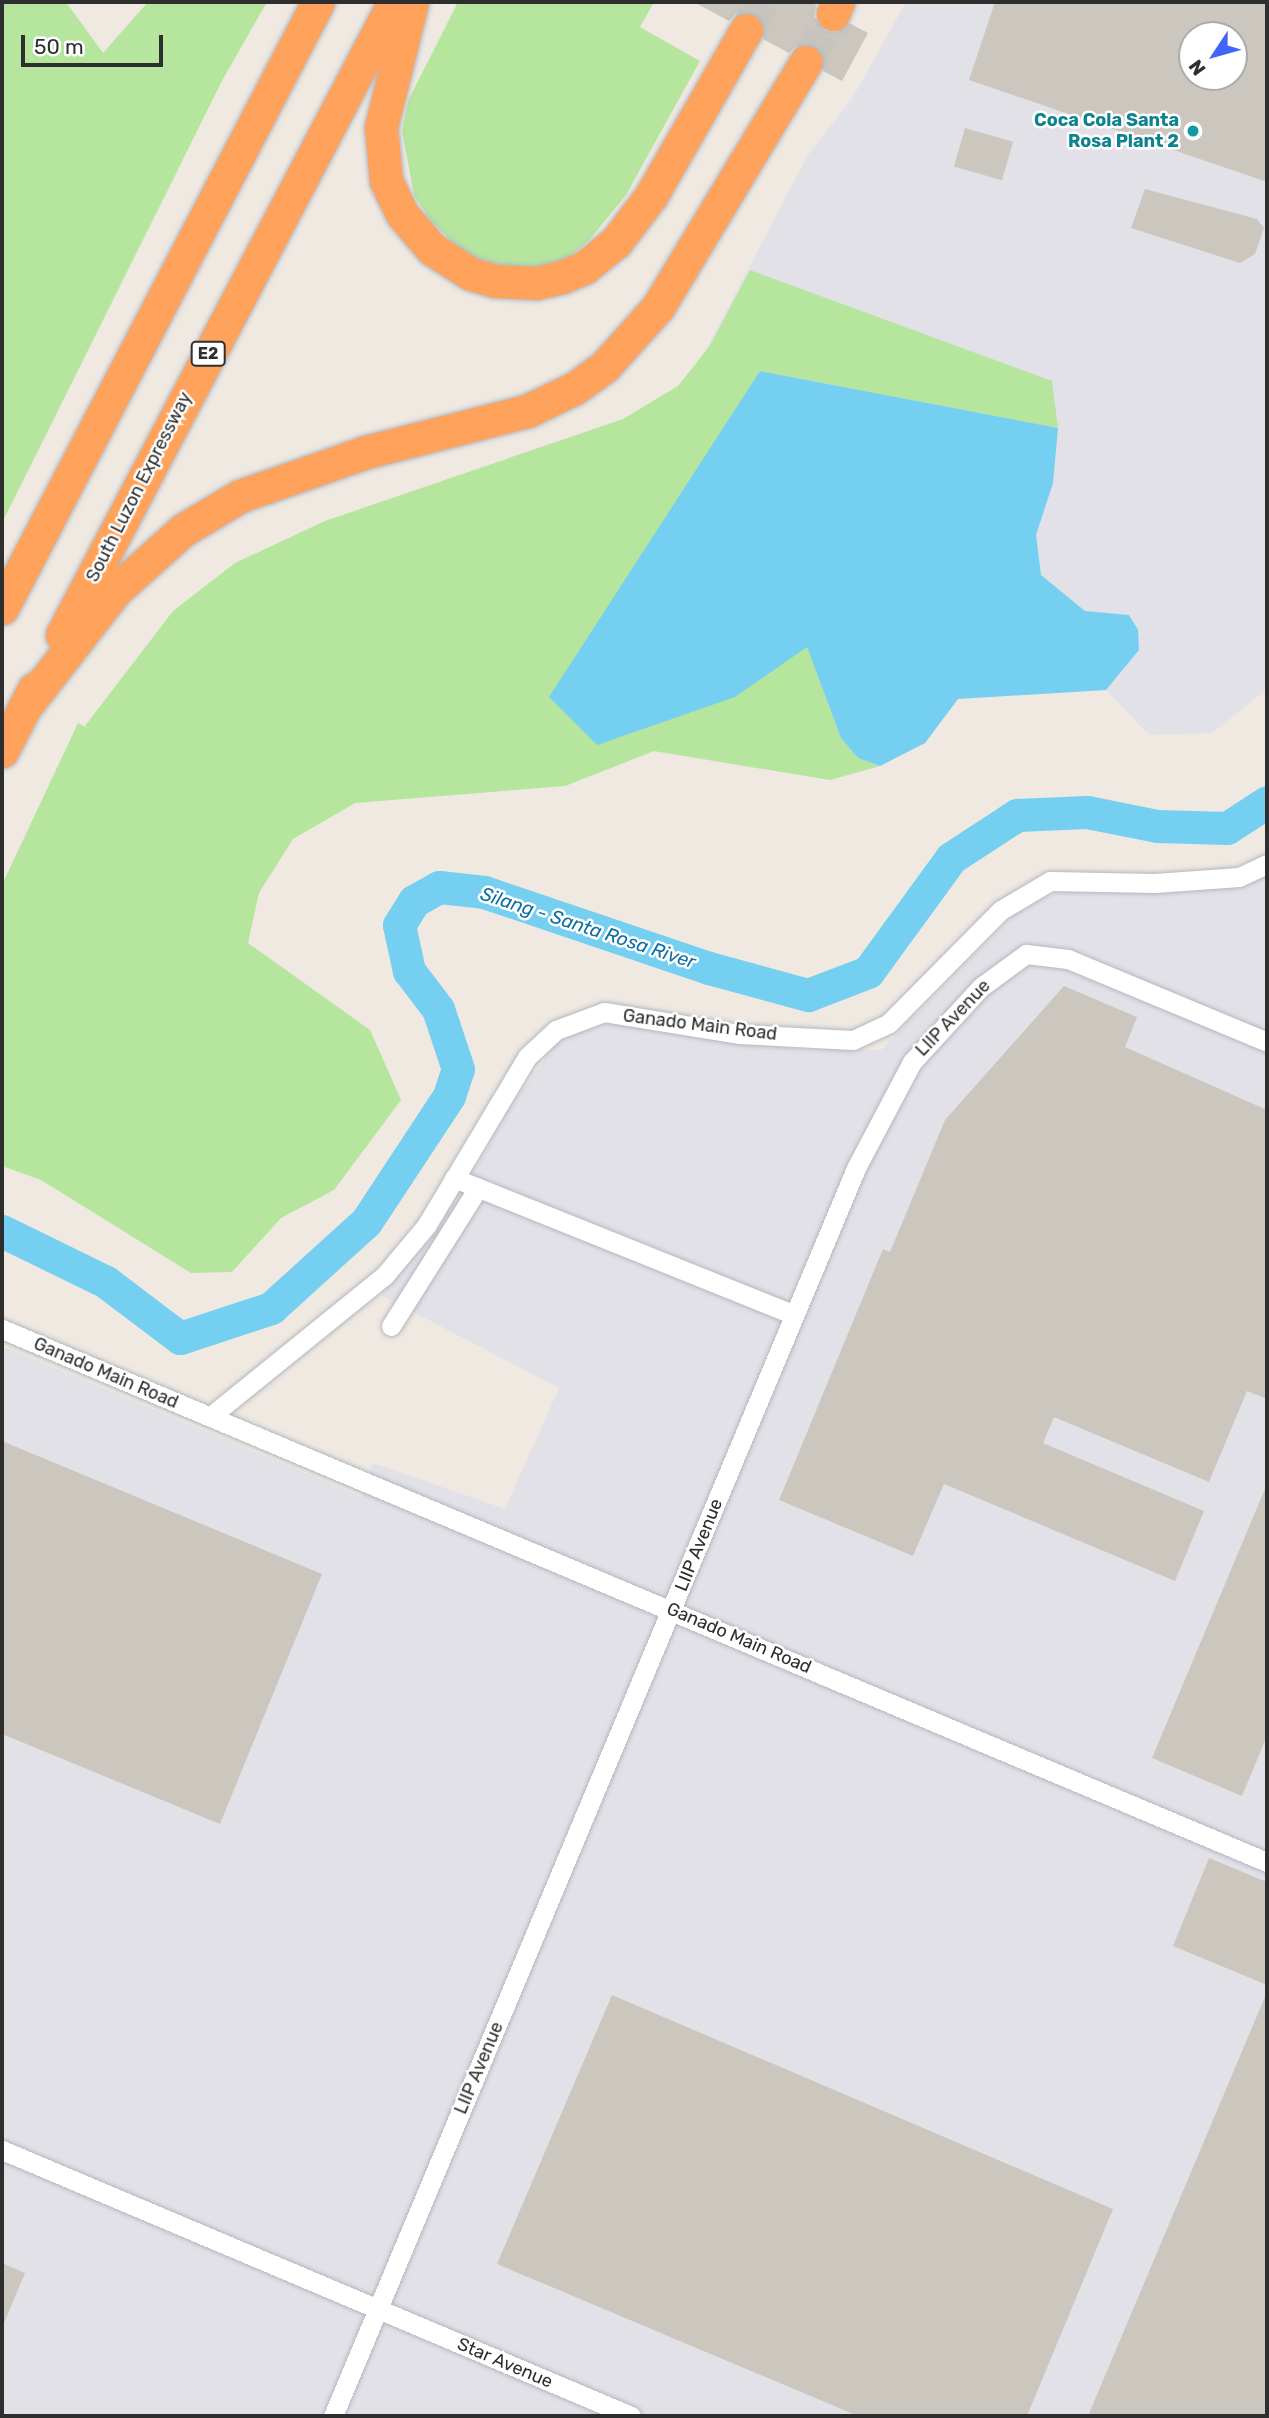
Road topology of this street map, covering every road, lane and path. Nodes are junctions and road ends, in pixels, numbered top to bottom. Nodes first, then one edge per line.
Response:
1 (318, 2) edge
2 (394, 2) edge
3 (412, 2) edge
4 (746, 30) tunnel mouth
5 (806, 62) tunnel mouth
6 (2, 608) edge
7 (24, 708) junction
8 (2, 751) edge
9 (1267, 864) edge
10 (1267, 1042) edge
11 (454, 1178) junction
12 (478, 1188) junction
13 (794, 1315) junction
14 (391, 1326) dead end
15 (2, 1329) edge
16 (211, 1416) junction
17 (672, 1610) junction
18 (1267, 1862) edge
19 (2, 2150) edge
20 (378, 2309) junction
21 (333, 2416) edge
22 (631, 2416) edge

1 - 6 highway
2 - 7 highway, South Luzon Expressway / E2
3 - 4 highway
5 - 7 highway
7 - 8 highway, South Luzon Expressway / E2
9 - 11 street, Ganado Main Road
10 - 13 street, LIIP Avenue
11 - 12 street
11 - 16 street, Ganado Main Road
12 - 13 street
12 - 14 street
13 - 17 street, LIIP Avenue
15 - 16 street, Ganado Main Road
16 - 17 street, Ganado Main Road
17 - 18 street, Ganado Main Road
17 - 20 street, LIIP Avenue
19 - 20 street, Star Avenue
20 - 21 street, LIIP Avenue
20 - 22 street, Star Avenue

